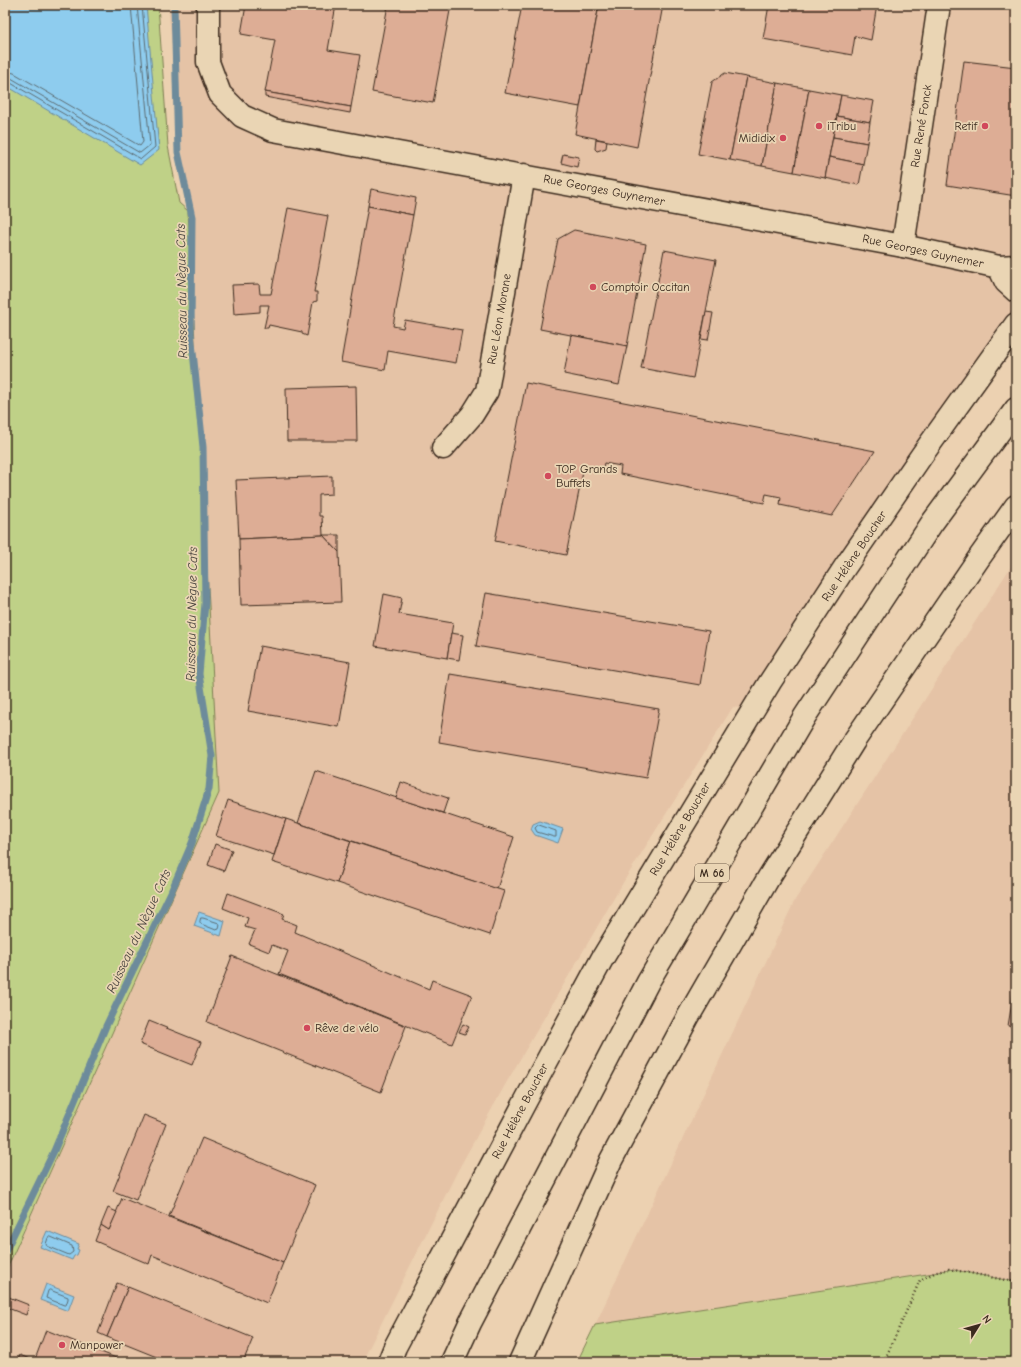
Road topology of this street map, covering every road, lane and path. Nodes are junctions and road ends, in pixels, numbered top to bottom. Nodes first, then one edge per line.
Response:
1 (208, 5) edge
2 (939, 5) edge
3 (524, 175) junction
4 (903, 246) junction
5 (1008, 266) edge
6 (1016, 291) edge
7 (1016, 324) edge
8 (1016, 409) edge
9 (442, 448) dead end
10 (1016, 506) edge
11 (1016, 518) edge
12 (979, 558) junction
13 (1016, 1282) edge
14 (389, 1362) edge
15 (452, 1362) edge
16 (520, 1362) edge
17 (884, 1362) edge

1 - 3 main road, Rue Georges Guynemer
2 - 4 main road, Rue René Fonck
3 - 4 main road, Rue Georges Guynemer
3 - 9 main road, Rue Léon Morane
4 - 5 main road, Rue Georges Guynemer
5 - 6 main road, Rue Georges Guynemer
7 - 14 main road, Rue Hélène Boucher
8 - 15 main road, M 66
10 - 12 main road
11 - 12 main road
12 - 16 main road
13 - 17 path

